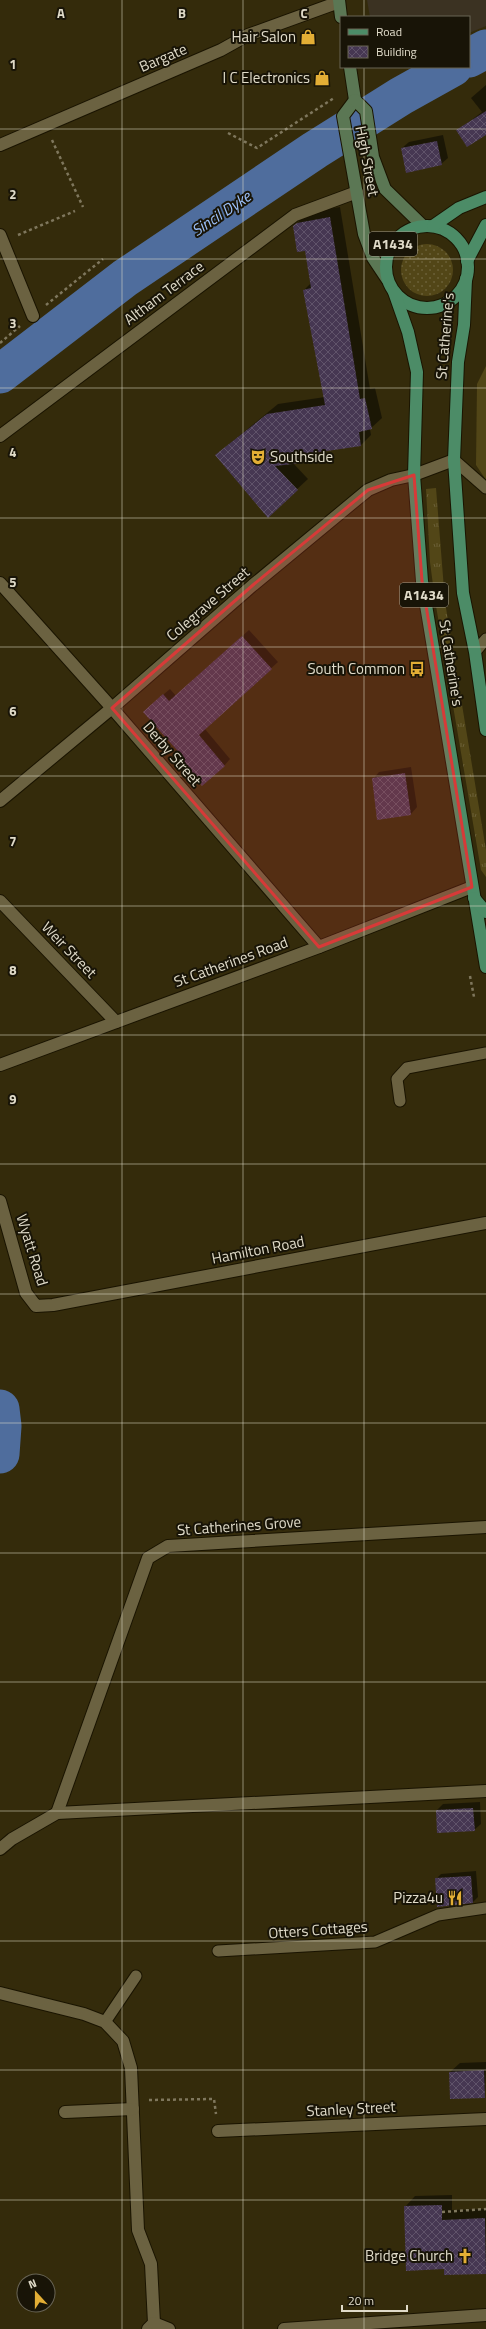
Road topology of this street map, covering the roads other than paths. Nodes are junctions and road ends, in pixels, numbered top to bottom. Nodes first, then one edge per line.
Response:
1 (341, 1) edge
2 (341, 16) edge
3 (350, 68) edge
4 (354, 92) junction
5 (0, 145) edge
6 (357, 192) junction
7 (486, 197) edge
8 (486, 225) edge
9 (428, 226) junction
10 (1, 238) edge
11 (468, 261) junction
12 (387, 279) junction
13 (466, 279) junction
14 (394, 292) junction
15 (33, 316) road end
16 (0, 436) edge
17 (454, 460) junction
18 (414, 475) junction
19 (486, 488) edge
20 (0, 583) edge
21 (486, 639) edge
22 (475, 652) junction
23 (112, 708) junction
24 (486, 730) edge
25 (0, 801) edge
26 (473, 892) junction
27 (0, 901) edge
28 (486, 912) edge
29 (318, 947) junction
30 (486, 967) edge
31 (116, 1022) junction
32 (486, 1053) edge
33 (0, 1064) edge
34 (400, 1101) dead end
35 (0, 1201) edge
36 (486, 1223) edge
37 (36, 1306) joint
38 (486, 1527) edge
39 (486, 1791) edge
40 (57, 1813) junction
41 (0, 1849) edge
42 (486, 1908) edge
43 (218, 1952) dead end
44 (136, 1976) dead end
45 (0, 1993) edge
46 (105, 2022) junction
47 (133, 2105) junction
48 (65, 2112) dead end
49 (486, 2119) edge
50 (218, 2132) road end
51 (486, 2315) edge
52 (151, 2326) edge
53 (169, 2329) edge
54 (284, 2329) edge

1 - 2 street
1 - 5 street, Bargate
3 - 4 street
4 - 6 street, High Street
4 - 9 street, High Street
6 - 12 street, High Street
6 - 16 street, Altham Terrace
7 - 9 main road, A1434
8 - 11 main road, A1434
9 - 11 main road, A1434
9 - 12 main road, A1434
10 - 15 street
11 - 13 main road, A1434
12 - 14 main road, A1434
13 - 14 main road, A1434
13 - 17 main road, St Catherine's / A1434
14 - 18 main road, St Catherine's / A1434
17 - 18 street, Colegrave Street
17 - 19 lane
17 - 22 main road, St Catherine's / A1434
18 - 23 street, Colegrave Street
18 - 26 main road, St Catherine's / A1434
20 - 23 street, Derby Street
21 - 22 lane
22 - 24 main road, St Catherine's / A1434
23 - 25 street, Colegrave Street
23 - 29 street, Derby Street
26 - 28 main road
26 - 29 street, St Catherines Road
26 - 30 main road, St Catherine's / A1434
27 - 31 street, Weir Street
29 - 31 street, St Catherines Road
31 - 33 street, St Catherines Road
32 - 34 lane
35 - 37 street, Wyatt Road
36 - 37 street, Hamilton Road
38 - 40 street, St Catherines Grove
39 - 40 street
40 - 41 street
42 - 43 lane, Otters Cottages
44 - 46 lane
45 - 46 street
46 - 47 street
47 - 48 street
47 - 52 street
49 - 50 street, Stanley Street
51 - 54 street
52 - 53 street

